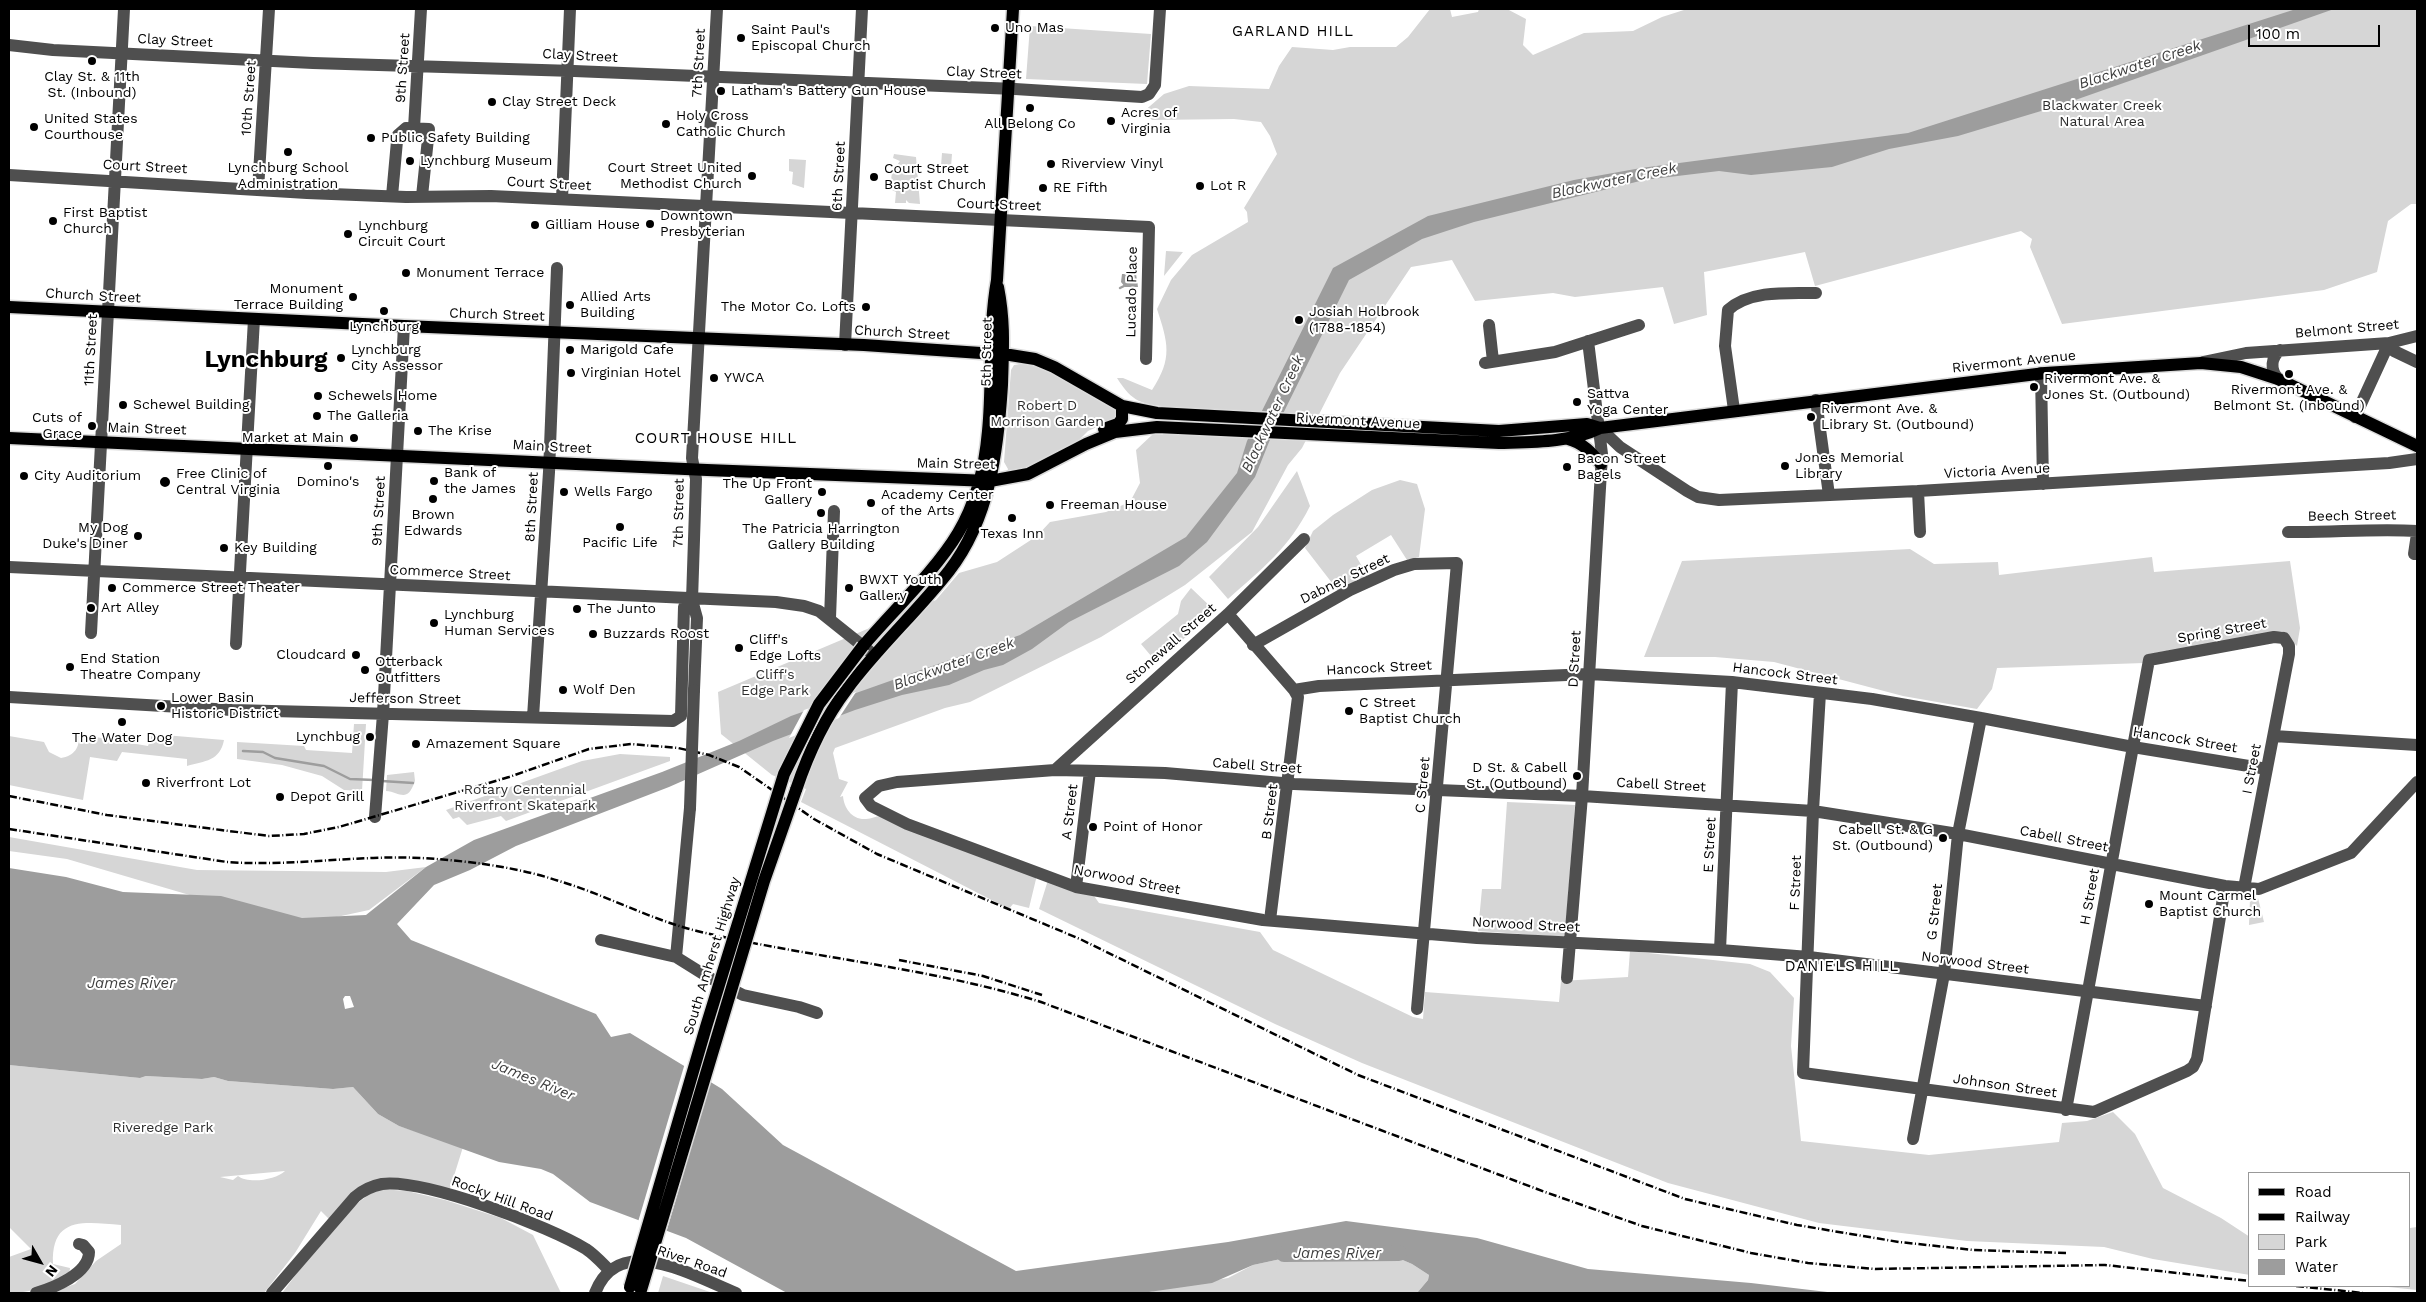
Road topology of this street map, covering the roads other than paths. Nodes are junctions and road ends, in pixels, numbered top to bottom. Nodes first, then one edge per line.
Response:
1 (124, 9) edge
2 (269, 9) edge
3 (421, 9) edge
4 (570, 9) edge
5 (717, 9) edge
6 (862, 9) edge
7 (1013, 9) edge
8 (1160, 9) edge
9 (9, 45) edge
10 (123, 54) junction
11 (267, 60) junction
12 (417, 65) junction
13 (568, 71) junction
14 (714, 78) junction
15 (858, 84) junction
16 (1007, 89) junction
17 (414, 128) junction
18 (9, 175) edge
19 (115, 181) junction
20 (258, 190) junction
21 (392, 196) junction
22 (422, 196) junction
23 (562, 199) junction
24 (707, 207) junction
25 (852, 213) junction
26 (1000, 220) junction
27 (1149, 227) joint
28 (557, 268) dead end
29 (1816, 293) dead end
30 (9, 306) edge
31 (108, 312) junction
32 (254, 319) junction
33 (1489, 325) dead end
34 (1639, 325) dead end
35 (404, 326) junction
36 (554, 332) junction
37 (2417, 336) edge
38 (699, 338) junction
39 (1588, 341) junction
40 (2389, 343) junction
41 (844, 345) junction
42 (2280, 350) junction
43 (997, 354) junction
44 (1146, 359) dead end
45 (2417, 362) edge
46 (2201, 363) junction
47 (2041, 373) junction
48 (2278, 379) junction
49 (1816, 400) junction
50 (1122, 406) junction
51 (1734, 410) junction
52 (2355, 416) junction
53 (1600, 428) junction
54 (1529, 436) junction
55 (9, 438) edge
56 (1565, 438) junction
57 (100, 442) junction
58 (1086, 444) junction
59 (2417, 446) edge
60 (246, 448) junction
61 (397, 454) junction
62 (2417, 459) edge
63 (550, 462) junction
64 (1601, 464) junction
65 (695, 469) junction
66 (985, 481) junction
67 (2043, 484) junction
68 (1918, 491) junction
69 (1829, 495) junction
70 (834, 511) dead end
71 (1920, 532) dead end
72 (2288, 532) dead end
73 (2417, 533) edge
74 (1304, 539) dead end
75 (2415, 554) edge
76 (1457, 563) joint
77 (9, 567) edge
78 (94, 572) junction
79 (240, 578) junction
80 (389, 585) junction
81 (542, 592) junction
82 (692, 600) junction
83 (1228, 614) junction
84 (830, 618) junction
85 (91, 632) dead end
86 (236, 644) dead end
87 (1253, 645) junction
88 (863, 646) junction
89 (2289, 654) joint
90 (874, 656) junction
91 (2148, 660) joint
92 (1590, 674) junction
93 (1446, 680) junction
94 (1732, 682) junction
95 (1294, 690) junction
96 (1820, 693) junction
97 (9, 697) edge
98 (383, 714) junction
99 (533, 717) junction
100 (1981, 718) junction
101 (2274, 736) junction
102 (2417, 745) edge
103 (2132, 748) junction
104 (2267, 769) junction
105 (1055, 770) junction
106 (1090, 771) junction
107 (2417, 782) edge
108 (1288, 784) junction
109 (1438, 790) junction
110 (1582, 796) junction
111 (865, 798) joint
112 (1727, 804) junction
113 (1812, 811) junction
114 (374, 817) dead end
115 (1958, 834) junction
116 (2111, 864) junction
117 (2225, 886) junction
118 (1076, 887) junction
119 (2244, 888) junction
120 (1270, 920) junction
121 (1425, 932) junction
122 (601, 940) dead end
123 (1571, 942) junction
124 (1720, 950) junction
125 (676, 957) junction
126 (1808, 957) junction
127 (1944, 974) junction
128 (1567, 978) dead end
129 (2088, 991) junction
130 (2206, 1006) junction
131 (1417, 1010) dead end
132 (818, 1013) dead end
133 (1803, 1073) joint
134 (1923, 1089) junction
135 (2066, 1110) junction
136 (1913, 1139) dead end
137 (79, 1244) dead end
138 (609, 1270) junction
139 (635, 1291) edge
140 (36, 1293) edge
141 (272, 1293) edge
142 (595, 1293) edge
143 (736, 1293) edge

1 - 10 street, 11th Street
2 - 11 street, 10th Street
3 - 12 street, 9th Street
4 - 13 street
5 - 14 street, 7th Street
6 - 15 street, 6th Street
7 - 16 main road, 5th Street
8 - 16 street, Clay Street
9 - 10 street, Clay Street
10 - 11 street, Clay Street
10 - 19 street, 11th Street
11 - 12 street, Clay Street
11 - 20 street, 10th Street
12 - 13 street, Clay Street
12 - 17 street, 9th Street
13 - 14 street, Clay Street
13 - 23 street
14 - 15 street, Clay Street
14 - 24 street, 7th Street
15 - 16 street, Clay Street
15 - 25 street, 6th Street
16 - 26 main road, 5th Street
17 - 21 street
17 - 22 street
18 - 19 street, Court Street
19 - 20 street, Court Street
19 - 31 street, 11th Street
20 - 21 street, Court Street
21 - 22 street, Court Street
22 - 23 street, Court Street
23 - 24 street, Court Street
24 - 25 street, Court Street
24 - 38 street, 7th Street
25 - 26 street, Court Street
25 - 41 street, 6th Street
26 - 27 street, Court Street
26 - 43 main road, 5th Street
27 - 44 street, Lucado Place
28 - 36 street, 8th Street
29 - 51 street
30 - 31 main road, Church Street
31 - 32 main road, Church Street
31 - 57 street, 11th Street
32 - 35 main road, Church Street
32 - 60 street
33 - 39 street
34 - 39 street
35 - 36 main road, Church Street
35 - 61 street, 9th Street
36 - 38 main road, Church Street
36 - 63 street, 8th Street
37 - 40 street, Belmont Street
38 - 41 main road, Church Street
38 - 65 street, 7th Street
39 - 53 street, D Street
40 - 42 street, Belmont Street
40 - 45 street
40 - 52 street
41 - 43 main road, Church Street
42 - 46 street, Belmont Street
42 - 48 street, Belmont Street
43 - 50 main road, Church Street
43 - 66 main road, 5th Street
46 - 47 main road, Rivermont Avenue
46 - 48 main road, Rivermont Avenue
47 - 49 main road, Rivermont Avenue
47 - 67 street
48 - 52 main road, Rivermont Avenue
49 - 51 main road, Rivermont Avenue
49 - 69 street
50 - 54 main road, Rivermont Avenue
50 - 58 main road
51 - 53 main road, Rivermont Avenue
52 - 59 main road, Rivermont Avenue
53 - 54 main road, Rivermont Avenue
53 - 56 main road, Rivermont Avenue
53 - 64 street, D Street
53 - 69 street, Victoria Avenue
54 - 56 main road, Rivermont Avenue
54 - 58 main road, Rivermont Avenue
55 - 57 main road, Main Street
56 - 64 main road
57 - 60 main road, Main Street
57 - 78 street, 11th Street
58 - 66 main road, Main Street
60 - 61 main road, Main Street
60 - 79 street
61 - 63 main road, Main Street
61 - 80 street, 9th Street
62 - 67 street, Victoria Avenue
63 - 65 main road, Main Street
63 - 81 street, 8th Street
64 - 92 street, D Street
65 - 66 main road, Main Street
65 - 82 street, 7th Street
66 - 88 main road, 5th Street
66 - 90 main road, 5th Street
67 - 68 street, Victoria Avenue
68 - 69 street, Victoria Avenue
68 - 71 street
70 - 84 street
72 - 73 street, Beech Street
73 - 75 street
74 - 83 street, Stonewall Street
76 - 87 street, Dabney Street
76 - 93 street, C Street
77 - 78 street, Commerce Street
78 - 79 street, Commerce Street
78 - 85 street, 11th Street
79 - 80 street, Commerce Street
79 - 86 street
80 - 81 street, Commerce Street
80 - 98 street, 9th Street
81 - 82 street, Commerce Street
81 - 99 street, 8th Street
82 - 84 street, Commerce Street
82 - 99 street, Jefferson Street
82 - 125 street, 7th Street, bridge
83 - 87 street
83 - 105 street, Stonewall Street
84 - 88 street, Commerce Street
87 - 95 street
88 - 90 street, Commerce Street
88 - 139 main road, South Amherst Highway, bridge
89 - 91 street, Spring Street
89 - 101 street, I Street
90 - 139 main road, South Amherst Highway, bridge
91 - 103 street, H Street
92 - 93 street, Hancock Street
92 - 94 street, Hancock Street
92 - 110 street, D Street
93 - 95 street, Hancock Street
93 - 109 street, C Street
94 - 96 street, Hancock Street
94 - 112 street, E Street
95 - 108 street, B Street
96 - 100 street, Hancock Street
96 - 113 street, F Street
97 - 98 street, Jefferson Street
98 - 99 street, Jefferson Street
98 - 114 street, 9th Street
100 - 103 street, Hancock Street
100 - 115 street, G Street
101 - 102 street
101 - 104 street, I Street
103 - 104 street, Hancock Street
103 - 116 street, H Street
104 - 119 street, I Street
105 - 106 street, Cabell Street
105 - 111 street, Cabell Street
106 - 108 street, Cabell Street
106 - 118 street, A Street
107 - 119 street, Cabell Street
108 - 109 street, Cabell Street
108 - 120 street, B Street
109 - 110 street, Cabell Street
109 - 121 street, C Street
110 - 112 street, Cabell Street
110 - 123 street, D Street
111 - 118 street, Norwood Street
112 - 113 street, Cabell Street
112 - 124 street, E Street
113 - 115 street, Cabell Street
113 - 126 street, F Street
115 - 116 street, Cabell Street
115 - 127 street, G Street
116 - 117 street, Cabell Street
116 - 129 street, H Street
117 - 119 street, Cabell Street
117 - 130 street
118 - 120 street, Norwood Street
120 - 121 street, Norwood Street
121 - 123 street, Norwood Street
121 - 131 street, C Street
122 - 125 street
123 - 124 street, Norwood Street
123 - 128 street, D Street
124 - 126 street, Norwood Street
125 - 132 street
126 - 127 street, Norwood Street
126 - 133 street, F Street
127 - 129 street, Norwood Street
127 - 134 street, G Street
129 - 130 street, Norwood Street
129 - 135 street, H Street
130 - 135 street, Johnson Street
133 - 134 street, Johnson Street
134 - 135 street, Johnson Street
134 - 136 street, G Street
137 - 140 street
138 - 141 street, Rocky Hill Road
138 - 142 street
138 - 143 street, River Road

